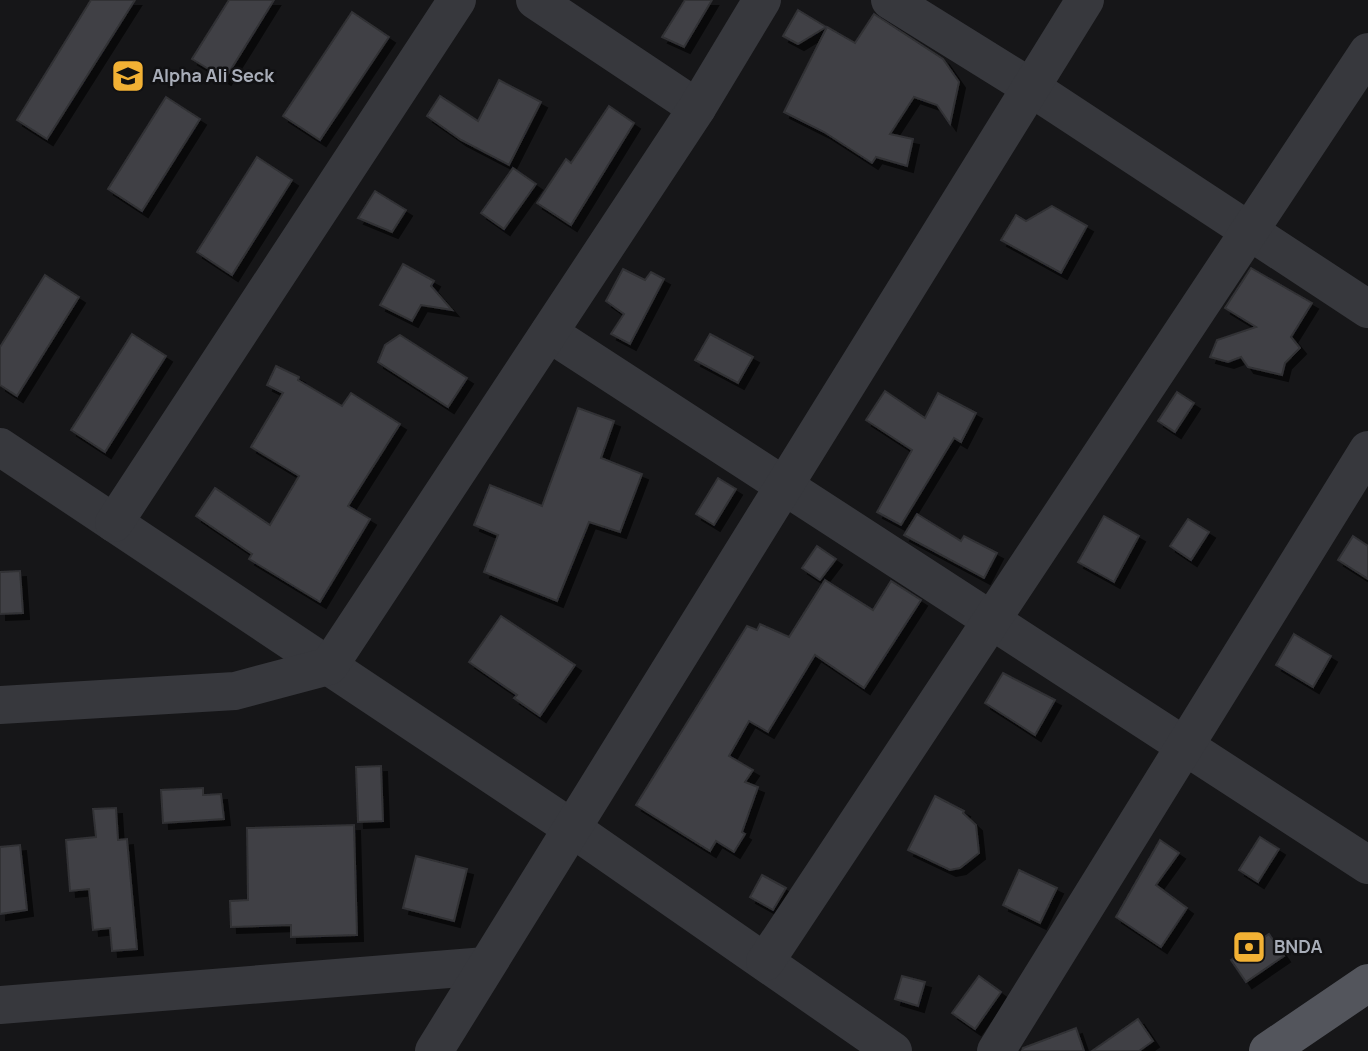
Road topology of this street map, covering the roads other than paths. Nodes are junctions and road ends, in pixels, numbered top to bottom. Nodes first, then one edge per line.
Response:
1 (457, 0) edge
2 (535, 0) edge
3 (762, 0) edge
4 (890, 0) edge
5 (1085, 0) edge
6 (1368, 52) edge
7 (1030, 87) junction
8 (698, 108) junction
9 (1250, 232) junction
10 (1368, 309) edge
11 (549, 333) junction
12 (0, 447) edge
13 (1368, 450) edge
14 (786, 487) junction
15 (114, 523) junction
16 (992, 621) junction
17 (329, 666) junction
18 (0, 705) edge
19 (1185, 746) junction
20 (570, 827) junction
21 (1368, 865) edge
22 (765, 962) junction
23 (486, 966) junction
24 (1368, 983) edge
25 (0, 1005) edge
26 (434, 1051) edge
27 (893, 1051) edge
28 (996, 1051) edge
29 (1268, 1051) edge

1 - 15 street
2 - 8 street
3 - 8 street
4 - 7 street
5 - 7 street
6 - 9 street
7 - 9 street
7 - 14 street
8 - 11 street
9 - 10 street
9 - 16 street
11 - 14 street
11 - 17 street
12 - 15 street
13 - 19 street
14 - 16 street
14 - 20 street
15 - 17 street
16 - 19 street
16 - 22 street
17 - 18 street
17 - 20 street
19 - 21 street
19 - 28 street
20 - 22 street
20 - 23 street
22 - 27 street
23 - 25 street
23 - 26 street
24 - 29 main road

